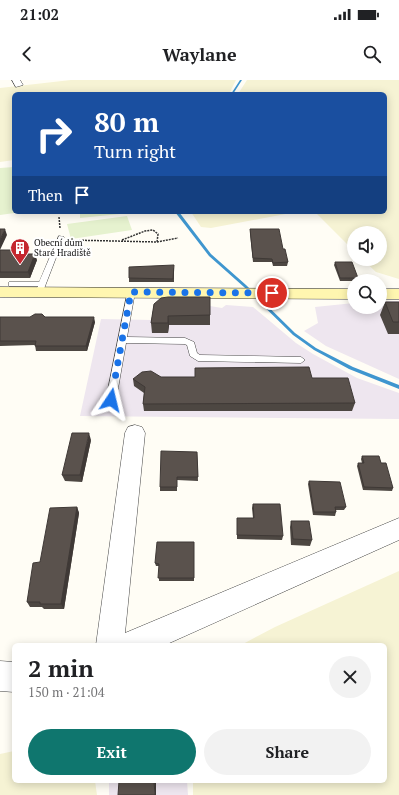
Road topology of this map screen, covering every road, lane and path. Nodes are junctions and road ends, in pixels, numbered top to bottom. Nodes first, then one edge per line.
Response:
1 (60, 238) joint
2 (178, 238) dead end
3 (119, 241) junction
4 (157, 242) junction
5 (6, 288) edge
6 (41, 288) junction
7 (131, 292) junction
8 (347, 294) edge
9 (387, 294) edge
10 (399, 294) edge
11 (122, 340) junction
12 (301, 360) dead end
13 (111, 400) dead end
14 (135, 433) dead end
15 (399, 529) edge
16 (110, 643) edge
17 (137, 643) edge
18 (0, 676) edge
19 (12, 677) edge

1 - 3 path
1 - 6 lane
2 - 4 path
3 - 4 path
3 - 4 path
5 - 6 main road
6 - 7 main road
7 - 8 main road
7 - 11 lane
9 - 10 main road
11 - 12 lane
11 - 13 lane
14 - 16 street
15 - 17 street
18 - 19 street

